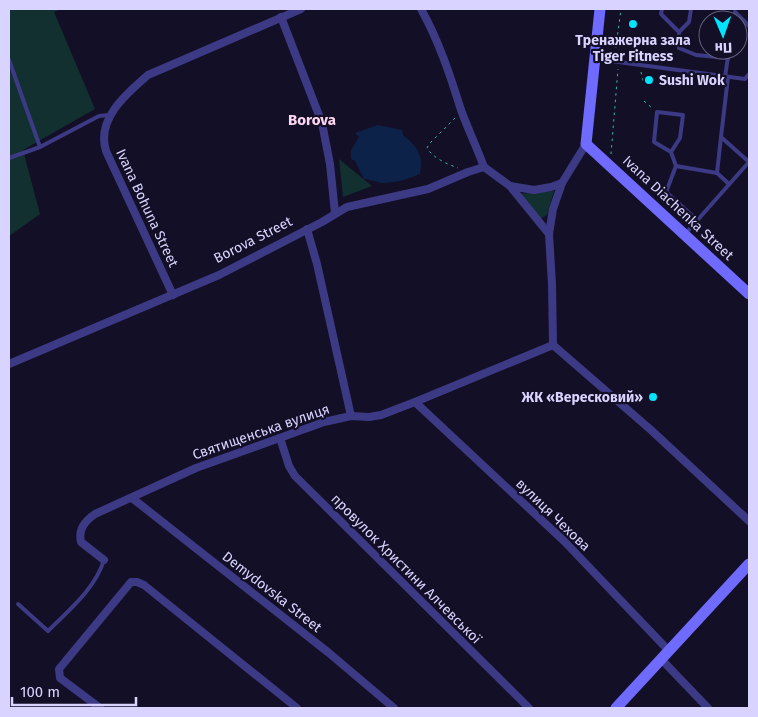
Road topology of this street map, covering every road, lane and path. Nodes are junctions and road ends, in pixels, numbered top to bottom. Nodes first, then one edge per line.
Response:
1 (302, 9) edge
2 (421, 9) edge
3 (600, 9) edge
4 (621, 9) edge
5 (662, 9) edge
6 (691, 9) edge
7 (281, 17) junction
8 (680, 32) junction
9 (698, 55) edge
10 (596, 59) junction
11 (9, 60) edge
12 (728, 60) edge
13 (616, 63) junction
14 (638, 65) junction
15 (749, 74) edge
16 (727, 77) junction
17 (644, 84) dead end
18 (644, 101) dead end
19 (462, 111) junction
20 (657, 112) junction
21 (110, 115) junction
22 (721, 137) junction
23 (586, 144) junction
24 (40, 147) junction
25 (670, 152) junction
26 (9, 158) edge
27 (611, 158) dead end
28 (749, 162) edge
29 (676, 166) junction
30 (484, 167) junction
31 (468, 172) junction
32 (717, 173) junction
33 (562, 183) junction
34 (729, 184) junction
35 (510, 186) junction
36 (335, 213) junction
37 (697, 220) junction
38 (307, 229) junction
39 (549, 234) junction
40 (684, 235) junction
41 (749, 294) edge
42 (173, 295) junction
43 (554, 345) junction
44 (9, 364) edge
45 (415, 402) junction
46 (351, 416) junction
47 (280, 438) junction
48 (132, 498) junction
49 (749, 521) edge
50 (104, 560) joint
51 (749, 564) edge
52 (18, 604) dead end
53 (665, 655) junction
54 (100, 708) edge
55 (297, 708) edge
56 (394, 708) edge
57 (529, 708) edge
58 (616, 708) edge
59 (708, 708) edge

1 - 7 street, Ivana Bohuna Street
2 - 19 street
3 - 10 street
4 - 13 path
5 - 8 lane
6 - 8 lane
7 - 21 street, Ivana Bohuna Street
7 - 36 street
8 - 9 lane
10 - 13 lane
10 - 23 street
11 - 24 lane
12 - 16 lane
13 - 14 lane
13 - 27 path
14 - 16 lane
14 - 17 path
15 - 16 lane
16 - 22 lane
18 - 20 path
19 - 30 street
19 - 31 path
20 - 25 lane
20 - 25 lane
21 - 24 lane
21 - 42 street, Ivana Bohuna Street
22 - 28 lane
22 - 32 lane
23 - 33 street
23 - 40 street, Ivana Diachenka Street
24 - 26 lane
25 - 29 lane
28 - 34 lane
29 - 32 lane
29 - 37 lane
30 - 31 street, Borova Street
30 - 35 street
31 - 36 street, Borova Street
32 - 34 lane
33 - 35 street
33 - 39 street
34 - 37 lane
35 - 39 street
36 - 38 street, Borova Street
37 - 40 lane
38 - 42 street, Borova Street
38 - 46 street
39 - 43 street
40 - 41 street, Ivana Diachenka Street
42 - 44 street, Borova Street
43 - 45 street, Святищенська вулиця
43 - 49 street
45 - 46 street, Святищенська вулиця
45 - 53 street, вулиця Чехова
46 - 47 street, Святищенська вулиця
47 - 48 street, Святищенська вулиця
47 - 57 street, провулок Христини Алчевської
48 - 50 street, Святищенська вулиця
48 - 56 street, Demydovska Street
50 - 52 lane
51 - 53 street
53 - 58 street
53 - 59 street, вулиця Чехова
54 - 55 street

